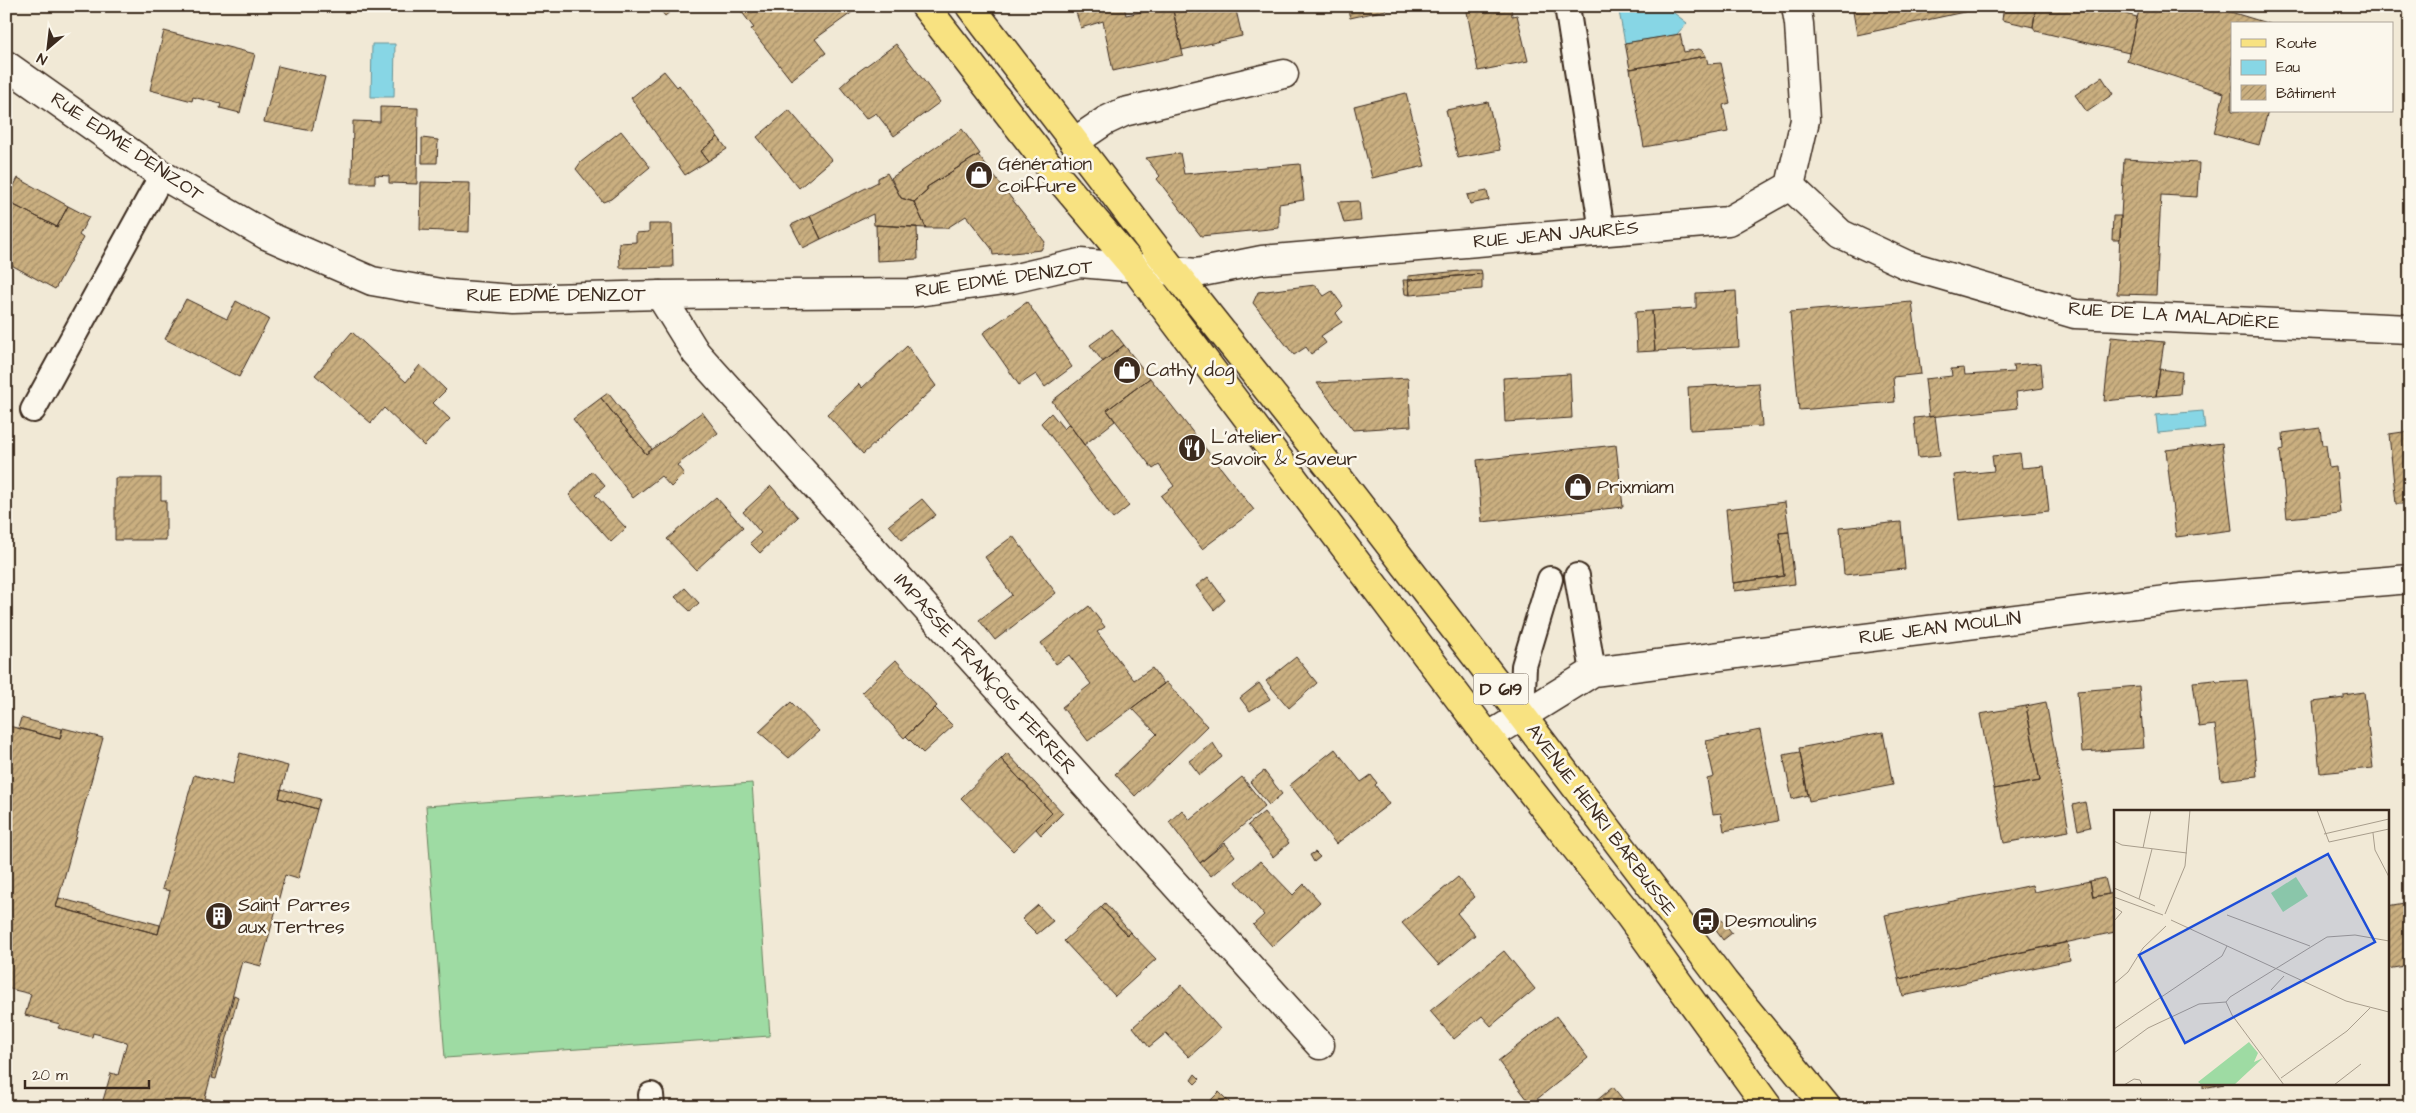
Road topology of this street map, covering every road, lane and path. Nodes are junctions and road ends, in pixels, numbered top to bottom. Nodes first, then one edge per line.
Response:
1 (925, 6) edge
2 (970, 6) edge
3 (1567, 6) edge
4 (1796, 6) edge
5 (6, 65) edge
6 (1284, 74) dead end
7 (1074, 142) junction
8 (162, 175) junction
9 (1790, 186) junction
10 (1602, 231) junction
11 (1134, 267) junction
12 (1174, 272) junction
13 (660, 295) junction
14 (2410, 329) edge
15 (33, 410) dead end
16 (1577, 576) dead end
17 (1550, 579) dead end
18 (2410, 579) edge
19 (1593, 672) junction
20 (1522, 716) junction
21 (1488, 737) junction
22 (1320, 1045) dead end
23 (1768, 1107) edge
24 (1826, 1107) edge

1 - 11 main road, D 619
2 - 7 main road, D 619
3 - 10 lane
4 - 9 street
5 - 8 street, RUE EDMÉ DENIZOT
6 - 7 street
7 - 12 main road, D 619
8 - 13 street, RUE EDMÉ DENIZOT
8 - 15 lane
9 - 10 street, RUE JEAN JAURÈS
9 - 14 street, RUE DE LA MALADIÈRE
10 - 12 street, RUE JEAN JAURÈS
11 - 12 street, RUE JEAN JAURÈS
11 - 13 street, RUE EDMÉ DENIZOT
11 - 21 main road, AVENUE HENRI BARBUSSE / D 619
12 - 20 main road, AVENUE HENRI BARBUSSE / D 619
13 - 22 street, IMPASSE FRANÇOIS FERRER
16 - 19 lane
17 - 20 lane
18 - 19 street, RUE JEAN MOULIN
19 - 20 street, RUE JEAN MOULIN
20 - 21 street, RUE JEAN MOULIN
20 - 24 main road, AVENUE HENRI BARBUSSE / D 619
21 - 23 main road, AVENUE HENRI BARBUSSE / D 619

